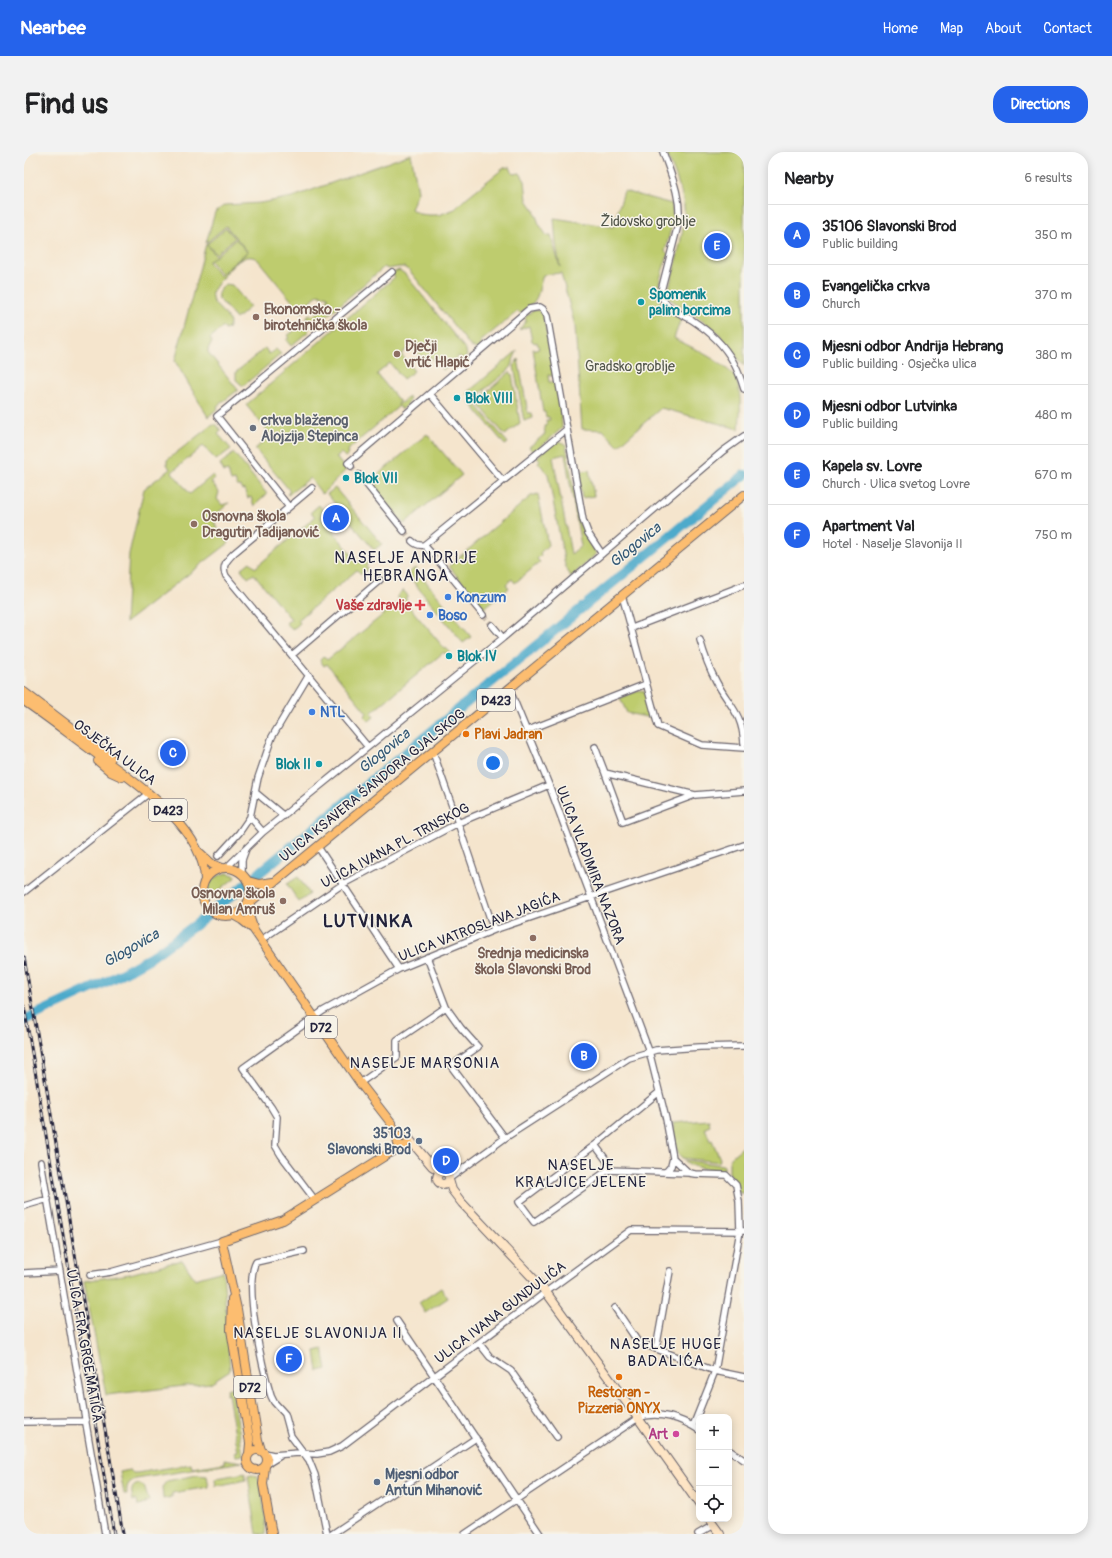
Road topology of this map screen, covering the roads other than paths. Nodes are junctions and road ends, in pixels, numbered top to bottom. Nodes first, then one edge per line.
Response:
1 (663, 152) edge
2 (392, 272) dead end
3 (744, 389) edge
4 (430, 394) junction
5 (566, 430) junction
6 (744, 436) edge
7 (351, 466) dead end
8 (359, 475) tunnel mouth
9 (503, 481) junction
10 (312, 488) dead end
11 (744, 495) edge
12 (289, 507) junction
13 (404, 531) tunnel mouth
14 (412, 541) tunnel mouth
15 (424, 545) junction
16 (432, 554) tunnel mouth
17 (602, 554) junction
18 (440, 564) tunnel mouth
19 (380, 580) dead end
20 (744, 585) edge
21 (622, 595) junction
22 (483, 615) tunnel mouth
23 (492, 625) tunnel mouth
24 (632, 628) junction
25 (503, 638) junction
26 (700, 640) dead end
27 (292, 655) junction
28 (309, 675) junction
29 (646, 684) junction
30 (509, 688) junction
31 (24, 692) edge
32 (24, 701) edge
33 (24, 705) edge
34 (526, 731) junction
35 (744, 743) edge
36 (368, 747) junction
37 (595, 747) dead end
38 (744, 748) edge
39 (433, 752) junction
40 (605, 773) junction
41 (129, 778) junction
42 (549, 785) junction
43 (744, 791) edge
44 (255, 792) junction
45 (149, 793) junction
46 (695, 795) junction
47 (284, 816) junction
48 (250, 817) junction
49 (458, 823) junction
50 (263, 832) junction
51 (744, 845) edge
52 (318, 847) junction
53 (246, 849) junction
54 (198, 851) junction
55 (218, 856) dead end
56 (224, 868) junction
57 (245, 877) junction
58 (205, 880) junction
59 (276, 881) junction
60 (343, 884) junction
61 (24, 892) edge
62 (591, 897) junction
63 (247, 905) junction
64 (233, 915) junction
65 (254, 930) junction
66 (494, 930) junction
67 (261, 940) junction
68 (426, 957) junction
69 (399, 968) junction
70 (446, 1007) junction
71 (314, 1018) junction
72 (744, 1046) edge
73 (649, 1051) junction
74 (360, 1083) junction
75 (658, 1093) junction
76 (504, 1138) junction
77 (403, 1141) junction
78 (595, 1145) junction
79 (673, 1158) junction
80 (41, 1162) dead end
81 (608, 1170) junction
82 (666, 1172) junction
83 (689, 1173) junction
84 (444, 1177) junction
85 (48, 1199) junction
86 (315, 1200) junction
87 (24, 1206) edge
88 (742, 1231) edge
89 (222, 1241) junction
90 (304, 1251) dead end
91 (60, 1271) junction
92 (670, 1271) dead end
93 (24, 1273) edge
94 (90, 1275) dead end
95 (233, 1290) junction
96 (546, 1292) junction
97 (615, 1308) dead end
98 (397, 1321) dead end
99 (479, 1343) junction
100 (656, 1349) junction
101 (715, 1371) junction
102 (434, 1376) junction
103 (744, 1377) edge
104 (638, 1418) junction
105 (86, 1421) junction
106 (24, 1422) edge
107 (693, 1426) junction
108 (696, 1428) edge
109 (557, 1437) dead end
110 (476, 1438) junction
111 (263, 1452) junction
112 (732, 1452) edge
113 (249, 1454) junction
114 (304, 1454) junction
115 (284, 1455) junction
116 (744, 1460) edge
117 (266, 1465) junction
118 (254, 1469) junction
119 (263, 1484) junction
120 (517, 1499) junction
121 (696, 1500) edge
122 (712, 1522) edge
123 (105, 1534) edge
124 (272, 1534) edge
125 (327, 1534) edge
126 (332, 1534) edge
127 (465, 1534) edge
128 (540, 1534) edge
129 (698, 1534) edge
130 (720, 1534) edge

1 - 3 street
2 - 12 street
4 - 5 street
4 - 7 street
4 - 9 street
5 - 9 street
5 - 17 street
6 - 17 street
8 - 13 street
9 - 15 street
10 - 12 street
11 - 21 main road, ULICA KSAVERA ŠANDORA GJALSKOG / D423
12 - 27 street
14 - 15 street
15 - 16 street
17 - 25 street
18 - 22 street
19 - 27 street
20 - 24 street
21 - 24 street
21 - 30 main road, ULICA KSAVERA ŠANDORA GJALSKOG / D423
23 - 25 street
24 - 29 street
25 - 36 street
26 - 35 street
27 - 28 street
28 - 36 street
28 - 44 street
29 - 34 street
29 - 38 street
30 - 34 street, ULICA VLADIMIRA NAZORA
30 - 39 main road, ULICA KSAVERA ŠANDORA GJALSKOG / D423
31 - 41 main road
32 - 41 main road, OSJEČKA ULICA / D423
33 - 41 main road
34 - 42 street, ULICA VLADIMIRA NAZORA
36 - 47 street
37 - 40 street
39 - 49 street
39 - 52 main road, ULICA KSAVERA ŠANDORA GJALSKOG / D423
40 - 46 street
40 - 46 street
41 - 45 main road, OSJEČKA ULICA / D423
42 - 49 street, ULICA IVANA PL. TRNSKOG
42 - 62 street, ULICA VLADIMIRA NAZORA
43 - 46 street
44 - 47 street
44 - 48 street
45 - 54 main road, OSJEČKA ULICA / D423
45 - 61 street
47 - 50 street
48 - 50 street
48 - 55 street
49 - 60 street, ULICA IVANA PL. TRNSKOG
49 - 66 street
50 - 53 street
51 - 62 street, ULICA VATROSLAVA JAGIĆA
52 - 59 main road, ULICA KSAVERA ŠANDORA GJALSKOG / D423
52 - 60 street
53 - 56 street
53 - 57 street
54 - 56 main road, OSJEČKA ULICA / D423
54 - 58 main road, OSJEČKA ULICA / D423
56 - 57 main road, D423
56 - 58 main road
57 - 59 main road, D423
57 - 63 main road
58 - 64 main road, D423
59 - 63 main road, D423
60 - 67 street, ULICA IVANA PL. TRNSKOG
60 - 69 street
62 - 66 street, ULICA VATROSLAVA JAGIĆA
62 - 73 street, ULICA VLADIMIRA NAZORA
63 - 64 main road, D423
63 - 65 main road, D72
64 - 65 main road, D72
65 - 67 main road, D72
66 - 68 street, ULICA VATROSLAVA JAGIĆA
67 - 71 main road, D72
68 - 69 street, ULICA VATROSLAVA JAGIĆA
68 - 70 street
69 - 71 street, ULICA VATROSLAVA JAGIĆA
70 - 74 street
70 - 76 street
71 - 74 main road, D72
71 - 86 street, ULICA VATROSLAVA JAGIĆA
72 - 73 street
73 - 75 street, ULICA VLADIMIRA NAZORA
73 - 76 street
74 - 77 main road, D72
75 - 78 street
75 - 79 street, ULICA VLADIMIRA NAZORA
76 - 84 street
77 - 84 main road
77 - 86 main road
78 - 81 street
78 - 81 street
79 - 82 street
79 - 83 street
80 - 85 street, ULICA FRA GRGE MATIĆA
81 - 82 street
82 - 83 street
83 - 88 street
84 - 96 main road
85 - 87 street
85 - 91 street, ULICA FRA GRGE MATIĆA
86 - 89 main road
88 - 96 street, ULICA IVANA GUNDULIĆA
88 - 101 street
89 - 94 street
89 - 95 main road, D72
90 - 114 street
91 - 93 street
91 - 105 street, ULICA FRA GRGE MATIĆA
92 - 100 street
95 - 111 main road, D72
95 - 113 main road, D72
96 - 99 street, ULICA IVANA GUNDULIĆA
96 - 104 main road
97 - 100 street
98 - 102 street
99 - 102 street, ULICA IVANA GUNDULIĆA
99 - 109 street
100 - 101 street
101 - 103 street
101 - 107 street
102 - 110 street
102 - 114 street, ULICA IVANA GUNDULIĆA
104 - 107 street
104 - 120 street
104 - 121 main road
105 - 106 street
105 - 123 street, ULICA FRA GRGE MATIĆA
107 - 108 street
110 - 120 street
110 - 126 street
111 - 113 main road
111 - 115 street, ULICA IVANA GUNDULIĆA
111 - 117 main road, D72
112 - 116 street
113 - 118 main road, D72
114 - 115 street, ULICA IVANA GUNDULIĆA
114 - 125 street
115 - 117 street
117 - 118 main road
117 - 119 main road, D72
118 - 119 main road, D72
119 - 124 main road, D72
120 - 127 street
120 - 128 street
122 - 129 street
122 - 130 main road

